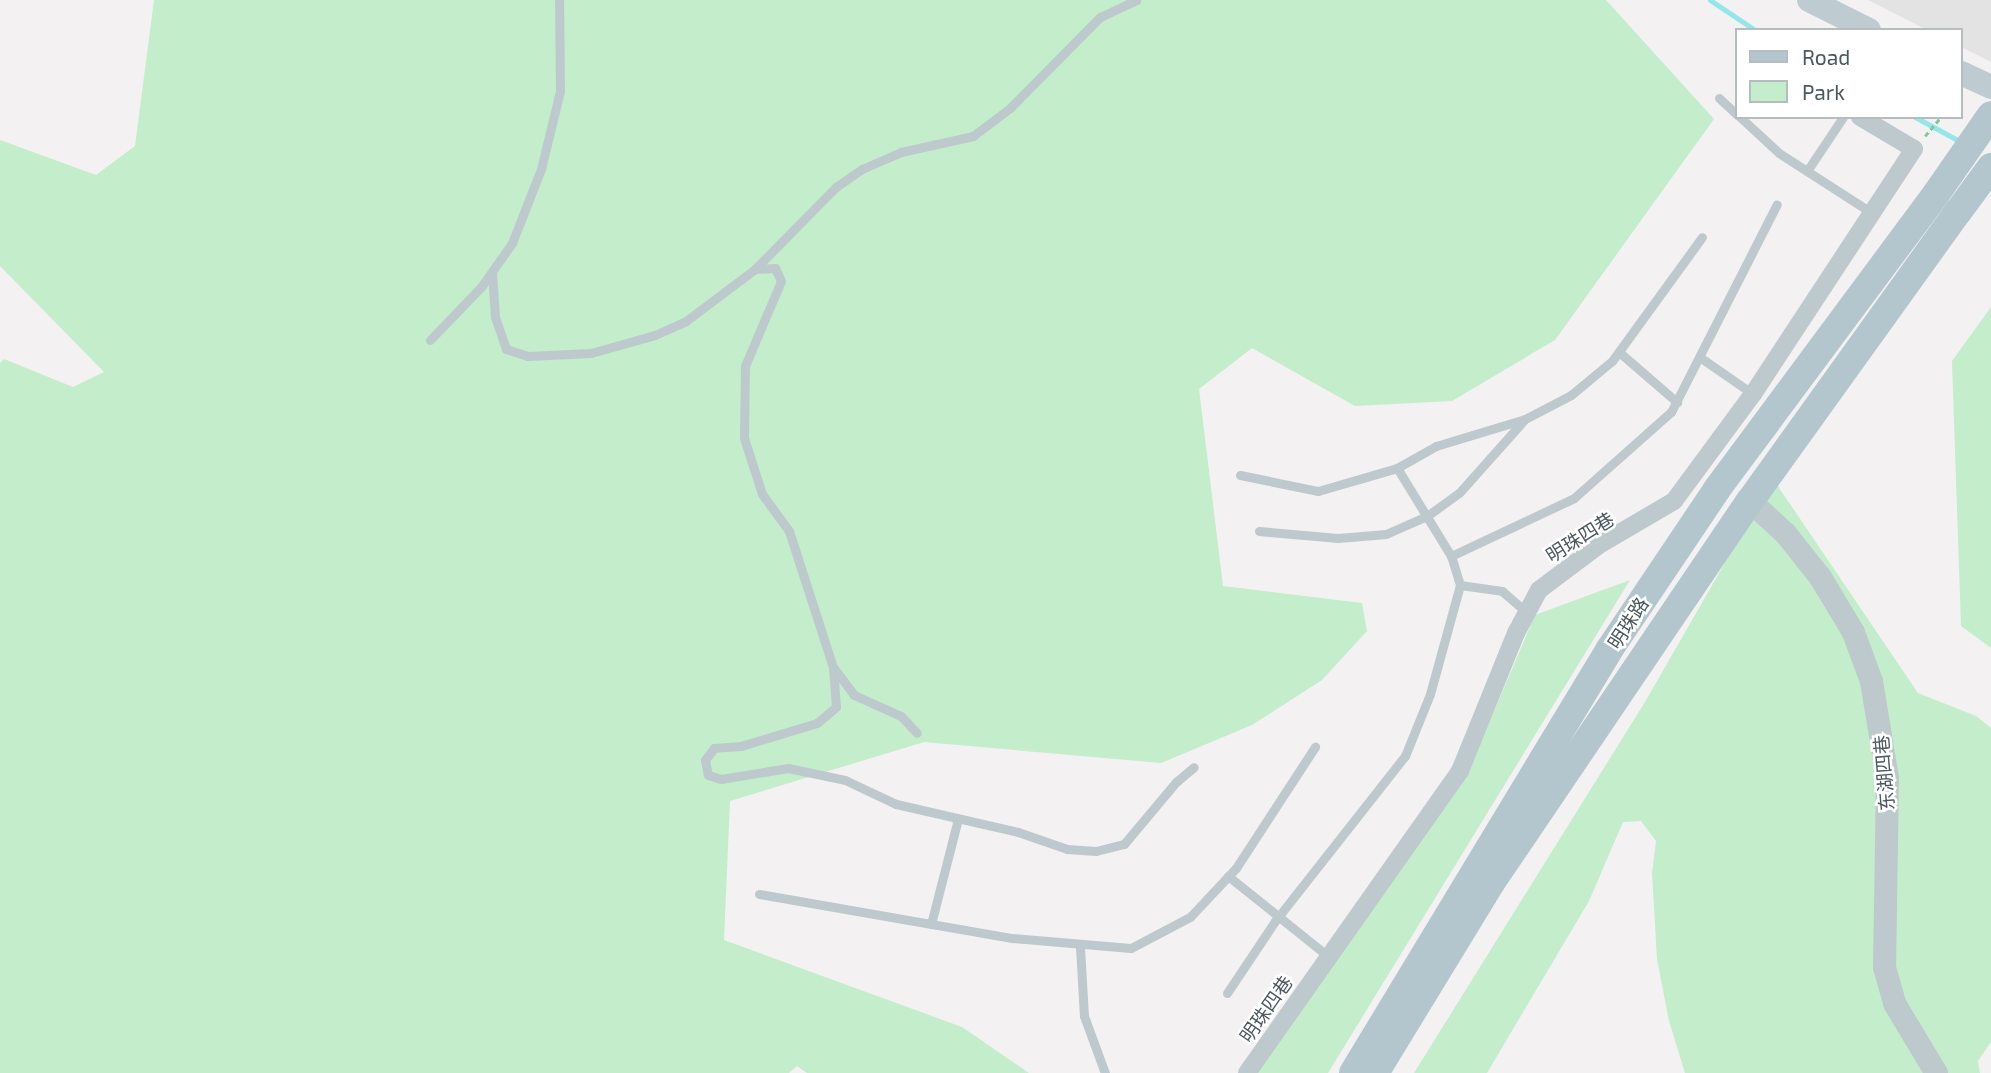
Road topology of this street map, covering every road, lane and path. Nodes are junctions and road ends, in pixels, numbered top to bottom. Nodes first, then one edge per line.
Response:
1 (559, 0) edge
2 (1136, 0) edge
3 (1809, 0) edge
4 (1865, 28) edge
5 (1963, 74) edge
6 (1991, 87) edge
7 (1719, 98) dead end
8 (1736, 113) edge
9 (1991, 115) edge
10 (1742, 119) edge
11 (1842, 119) edge
12 (1863, 119) edge
13 (1939, 119) edge
14 (1914, 149) junction
15 (1991, 167) edge
16 (1807, 171) junction
17 (1777, 204) dead end
18 (1872, 214) junction
19 (1703, 237) dead end
20 (755, 269) junction
21 (492, 272) junction
22 (430, 340) dead end
23 (1619, 352) junction
24 (1702, 358) junction
25 (1753, 394) junction
26 (1677, 402) junction
27 (1525, 419) junction
28 (1397, 468) junction
29 (1240, 474) dead end
30 (1749, 501) junction
31 (1427, 516) junction
32 (1259, 531) dead end
33 (1451, 556) junction
34 (1460, 585) junction
35 (1527, 613) junction
36 (833, 667) junction
37 (917, 733) dead end
38 (1315, 747) dead end
39 (1194, 767) dead end
40 (958, 820) junction
41 (1228, 876) junction
42 (759, 894) dead end
43 (1279, 916) junction
44 (931, 924) junction
45 (1080, 947) junction
46 (1329, 957) junction
47 (1227, 993) dead end
48 (1105, 1073) edge
49 (1247, 1073) edge
50 (1353, 1073) edge
51 (1375, 1073) edge
52 (1936, 1073) edge

1 - 21 lane
2 - 20 lane
3 - 4 main road
5 - 6 main road
7 - 8 lane
9 - 50 main road, 明珠路, bridge
10 - 16 lane
11 - 16 lane
12 - 14 street
13 - 14 path
14 - 18 street, 明珠四巷
15 - 30 main road, 明珠路, bridge
16 - 18 lane
17 - 24 lane
18 - 25 street, 明珠四巷
19 - 23 lane
20 - 21 lane
20 - 36 lane
21 - 22 lane
23 - 26 lane
23 - 27 lane
24 - 25 lane
24 - 26 lane
25 - 35 street, 明珠四巷
26 - 33 lane
27 - 28 lane
27 - 31 lane
28 - 29 lane
28 - 31 lane
30 - 51 main road, 明珠路
30 - 52 street, 东湖四巷
31 - 32 lane
31 - 33 lane
33 - 34 lane
34 - 35 lane
34 - 43 lane
35 - 46 street, 明珠四巷
36 - 37 lane
36 - 40 lane
38 - 41 lane
39 - 40 lane
40 - 44 lane
41 - 43 lane
41 - 45 lane
42 - 44 lane
43 - 46 lane
43 - 47 lane
44 - 45 lane
45 - 48 lane
46 - 49 street, 明珠四巷

